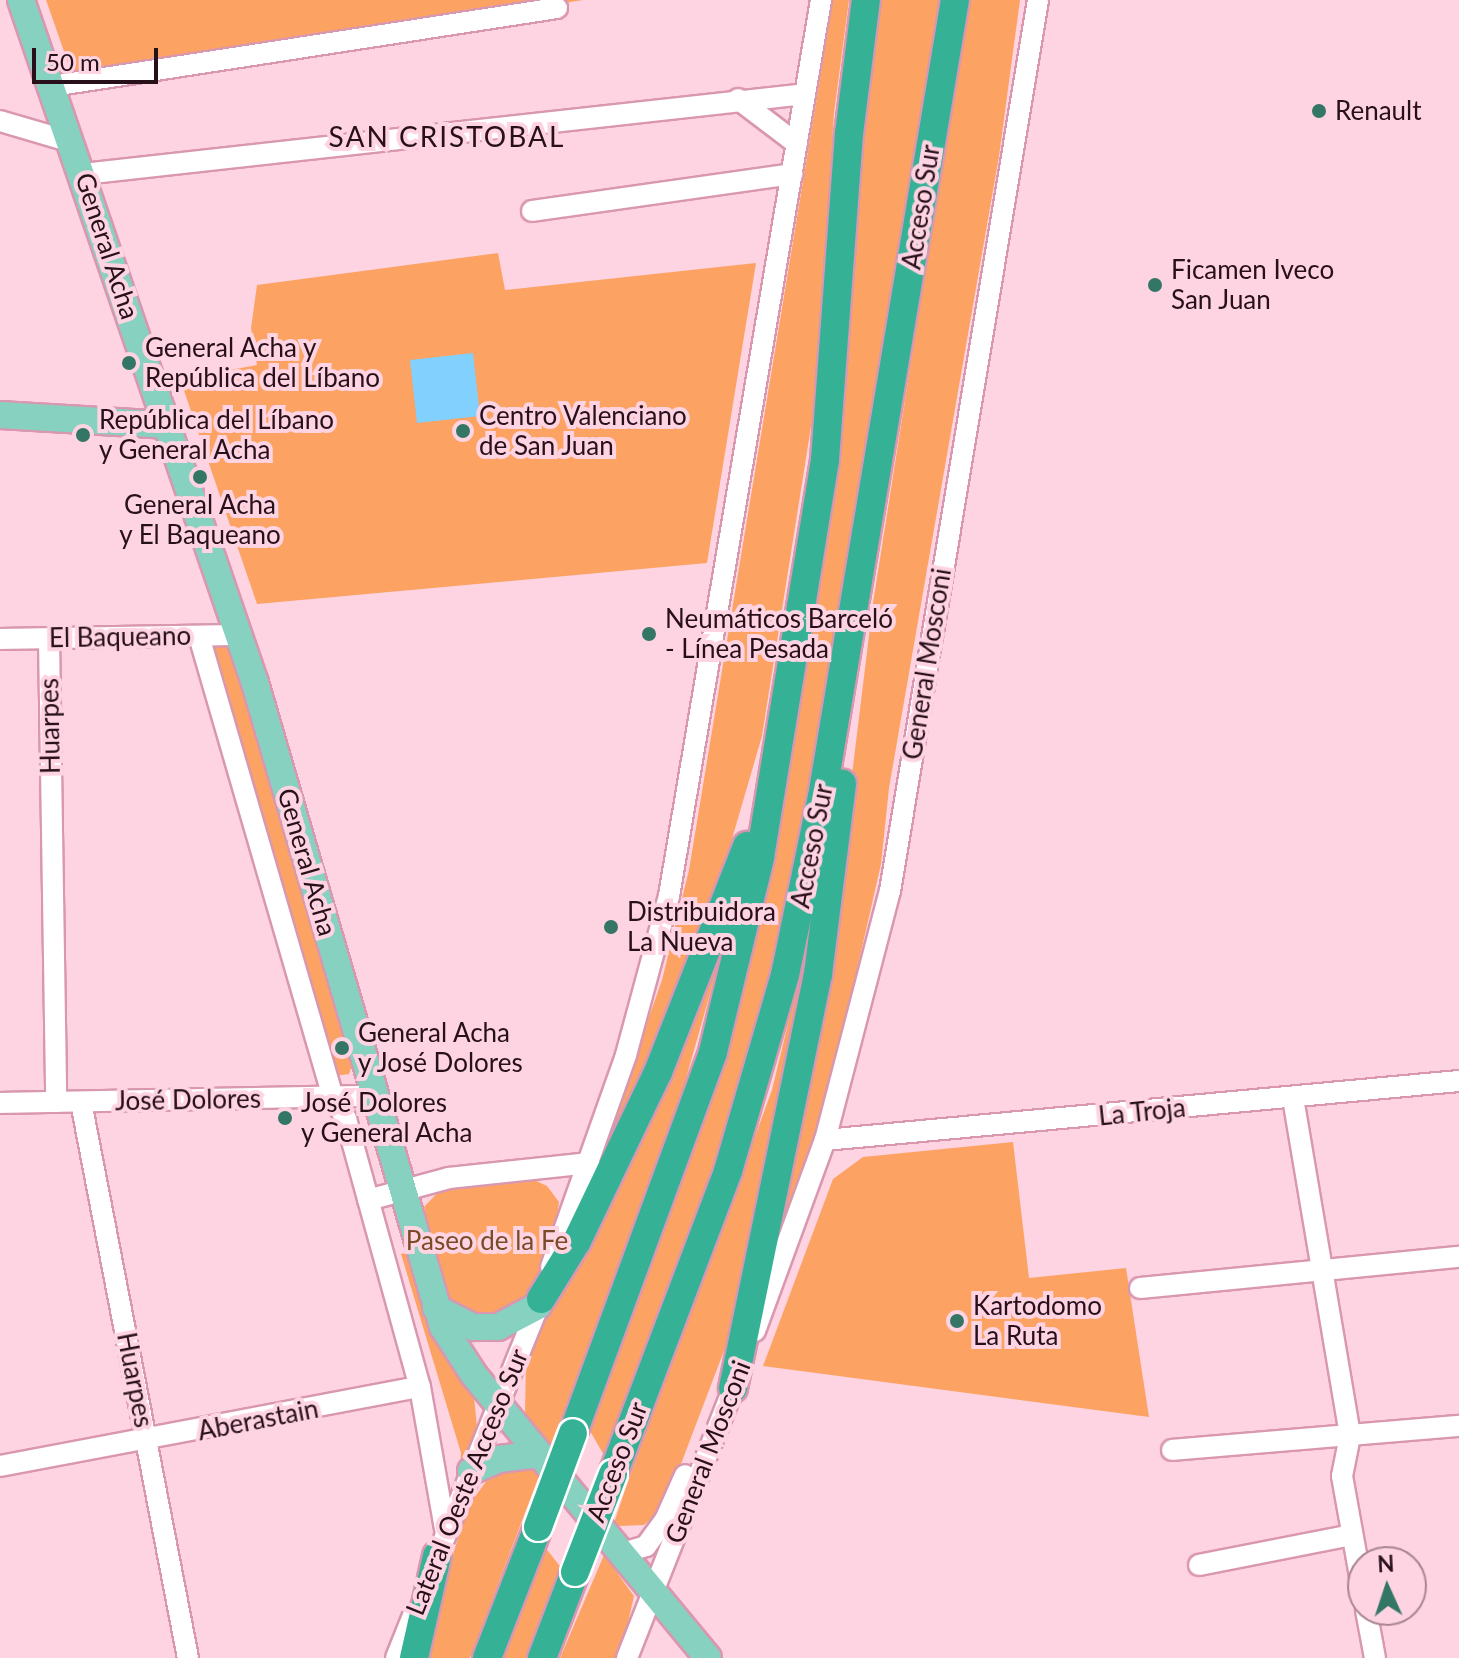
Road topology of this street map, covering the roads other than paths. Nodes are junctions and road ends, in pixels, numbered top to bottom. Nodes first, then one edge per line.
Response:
1 (21, 0) edge
2 (821, 0) edge
3 (866, 0) edge
4 (955, 0) edge
5 (1038, 0) edge
6 (557, 8) dead end
7 (52, 86) junction
8 (805, 94) junction
9 (738, 99) junction
10 (0, 121) edge
11 (72, 142) junction
12 (797, 144) junction
13 (83, 174) junction
14 (792, 174) junction
15 (532, 211) dead end
16 (0, 415) edge
17 (168, 425) junction
18 (856, 601) junction
19 (239, 635) junction
20 (199, 636) junction
21 (0, 639) edge
22 (49, 639) junction
23 (779, 746) junction
24 (1459, 1081) edge
25 (375, 1096) junction
26 (333, 1097) junction
27 (1293, 1098) junction
28 (56, 1102) junction
29 (81, 1102) junction
30 (0, 1103) edge
31 (825, 1140) junction
32 (589, 1163) junction
33 (400, 1191) junction
34 (368, 1200) junction
35 (1459, 1257) edge
36 (1322, 1271) junction
37 (1140, 1288) dead end
38 (539, 1303) junction
39 (436, 1308) junction
40 (761, 1314) junction
41 (742, 1337) junction
42 (420, 1387) junction
43 (733, 1388) junction
44 (497, 1404) junction
45 (1459, 1426) edge
46 (1350, 1436) junction
47 (147, 1442) junction
48 (1172, 1450) dead end
49 (540, 1454) junction
50 (0, 1466) edge
51 (471, 1471) junction
52 (682, 1519) junction
53 (1352, 1535) junction
54 (441, 1545) junction
55 (1354, 1546) edge
56 (634, 1550) junction
57 (1199, 1565) dead end
58 (653, 1590) junction
59 (1369, 1626) edge
60 (188, 1658) edge
61 (396, 1658) edge
62 (414, 1658) edge
63 (487, 1658) edge
64 (542, 1658) edge
65 (627, 1658) edge
66 (708, 1658) edge
67 (1375, 1658) edge

1 - 7 main road, General Acha
2 - 8 street
3 - 23 highway, Acceso Sur
4 - 18 highway, Acceso Sur
5 - 31 street, General Mosconi
6 - 7 street
7 - 11 main road, General Acha
8 - 9 street
8 - 12 street
9 - 12 street
9 - 13 street
10 - 11 street
11 - 13 main road, General Acha
12 - 14 street
13 - 17 main road, General Acha
14 - 15 street
14 - 32 street
16 - 17 main road
17 - 19 main road, General Acha
18 - 41 highway
18 - 64 highway, Acceso Sur, bridge
19 - 20 street, El Baqueano
19 - 25 main road, General Acha
20 - 22 street, El Baqueano
20 - 26 street, General Acha
21 - 22 street, El Baqueano
22 - 28 street, Huarpes
23 - 38 highway
23 - 63 highway, Acceso Sur, bridge
24 - 27 street, La Troja
25 - 26 street, José Dolores
25 - 33 main road, General Acha
26 - 29 street, José Dolores
26 - 34 street, General Acha
27 - 31 street, La Troja
27 - 36 street
28 - 29 street, José Dolores
28 - 30 street, José Dolores
29 - 47 street, Huarpes
31 - 40 street, General Mosconi
32 - 33 street
32 - 38 street
33 - 34 street
33 - 39 main road, General Acha
34 - 42 street, General Acha
35 - 36 street
36 - 37 street
36 - 46 street
38 - 39 main road
38 - 44 street, Lateral Oeste Acceso Sur
39 - 44 main road, General Acha
40 - 41 street, General Mosconi
40 - 43 street, General Mosconi
41 - 43 highway
41 - 56 street, General Mosconi
42 - 47 street, Aberastain
42 - 54 street, General Acha
43 - 52 street, General Mosconi
44 - 49 main road, General Acha
44 - 51 street, Lateral Oeste Acceso Sur
45 - 46 street
46 - 48 street
46 - 53 street
47 - 50 street, Aberastain
47 - 60 street, Huarpes
49 - 51 main road
49 - 56 main road, General Acha
51 - 54 street, Lateral Oeste Acceso Sur
52 - 56 street
52 - 58 street, General Mosconi
53 - 55 street
53 - 57 street
54 - 61 street, Lateral Oeste Acceso Sur
54 - 62 highway
56 - 58 main road, General Acha
58 - 65 street, General Mosconi
58 - 66 main road, General Acha
59 - 67 street

